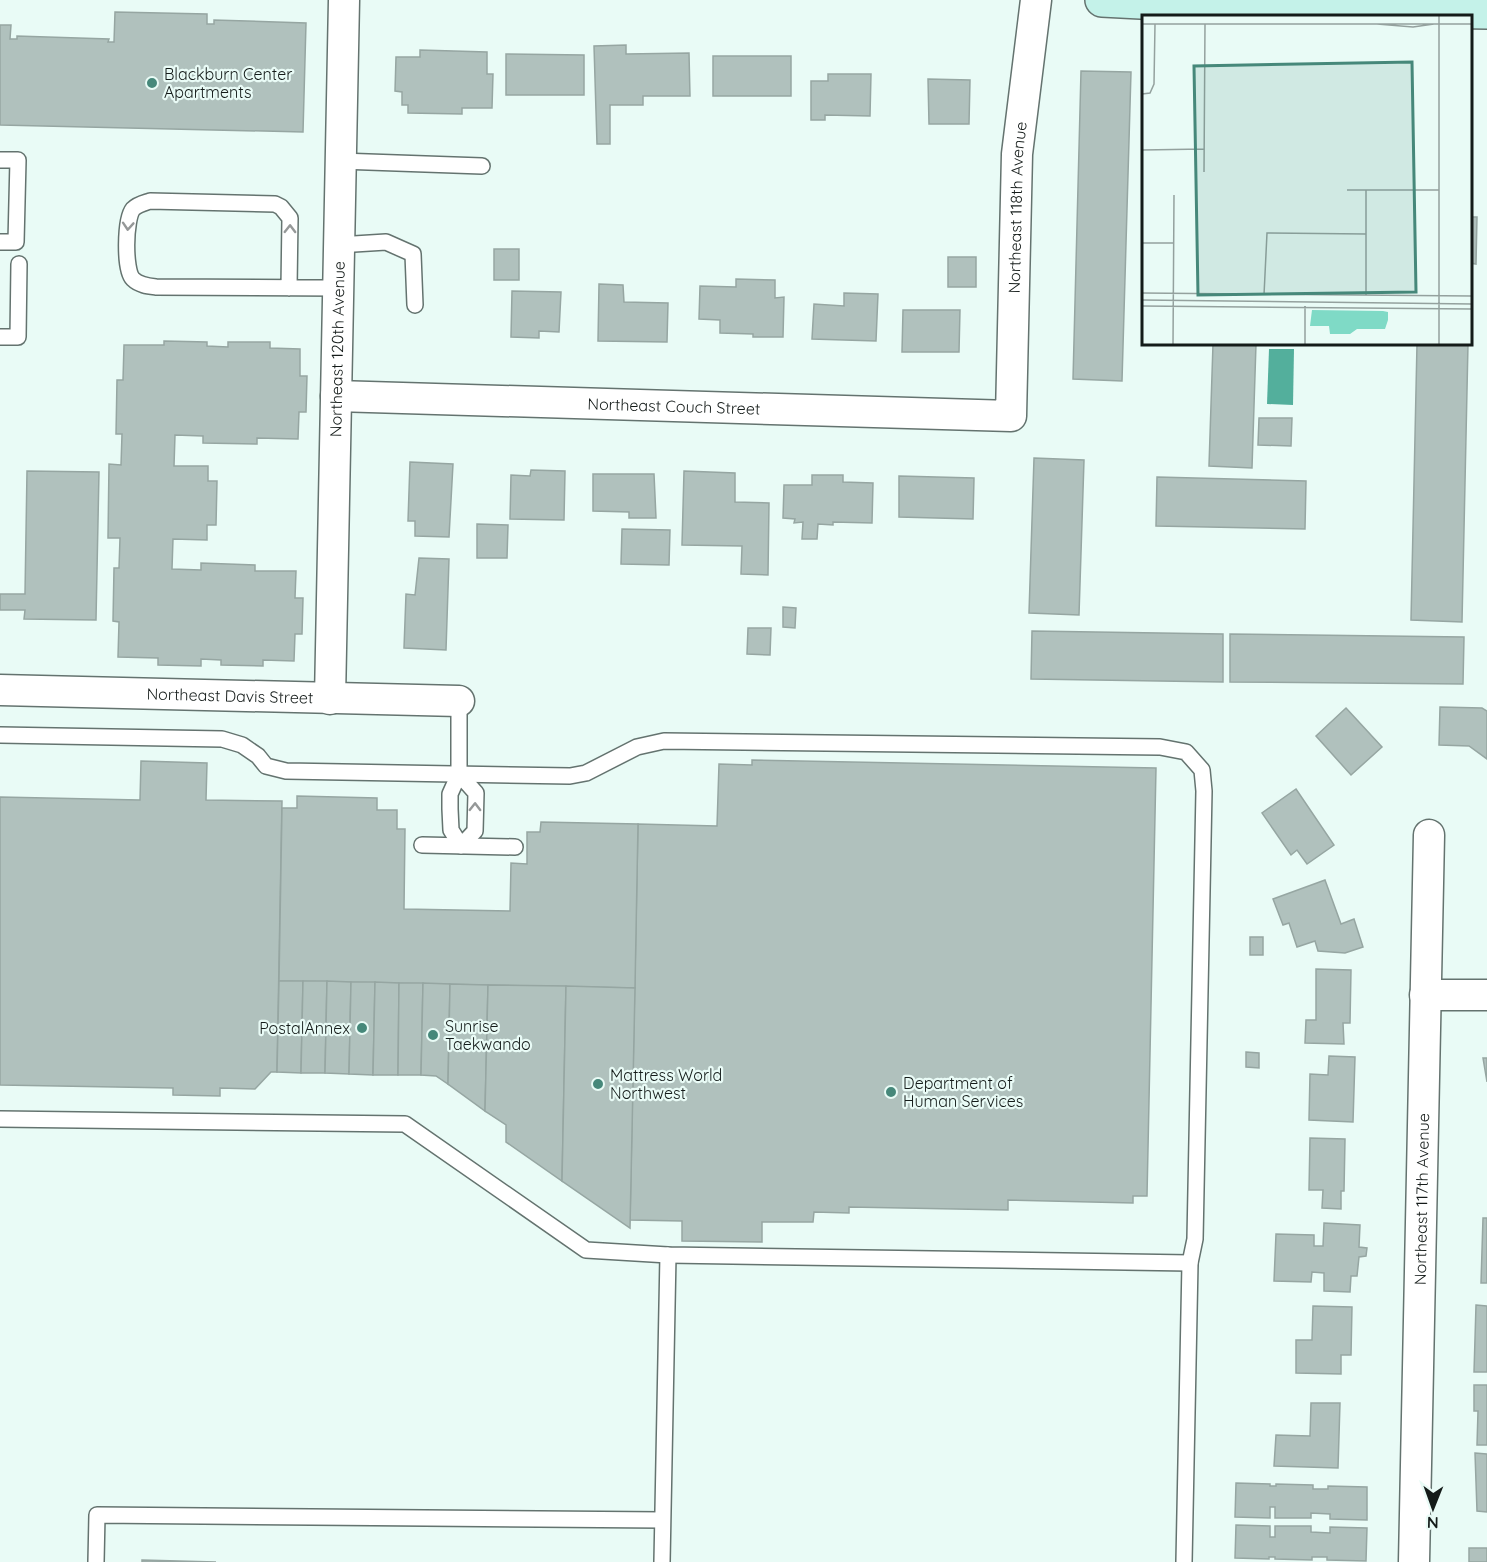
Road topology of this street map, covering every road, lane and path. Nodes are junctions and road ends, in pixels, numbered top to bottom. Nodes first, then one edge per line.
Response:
1 (344, 0) edge
2 (1036, 0) edge
3 (1102, 0) edge
4 (1487, 12) edge
5 (0, 160) edge
6 (340, 161) junction
7 (482, 166) dead end
8 (0, 242) edge
9 (339, 245) junction
10 (19, 264) dead end
11 (289, 288) junction
12 (338, 288) junction
13 (415, 305) dead end
14 (0, 337) edge
15 (336, 396) junction
16 (1011, 416) joint
17 (0, 690) edge
18 (330, 699) junction
19 (459, 701) joint
20 (0, 735) edge
21 (459, 774) junction
22 (1430, 836) dead end
23 (422, 845) dead end
24 (461, 846) junction
25 (515, 847) dead end
26 (1425, 995) junction
27 (1487, 995) edge
28 (0, 1119) edge
29 (668, 1255) junction
30 (1190, 1263) junction
31 (662, 1520) junction
32 (96, 1562) edge
33 (662, 1562) edge
34 (1184, 1562) edge
35 (1414, 1562) edge

1 - 6 street, Northeast 120th Avenue
2 - 16 street, Northeast 118th Avenue
3 - 4 street
5 - 8 lane
6 - 7 lane
6 - 9 street, Northeast 120th Avenue
9 - 12 street, Northeast 120th Avenue
9 - 13 lane
10 - 14 lane
11 -> 11 lane
11 - 12 lane
12 - 15 street, Northeast 120th Avenue
15 - 16 street, Northeast Couch Street
15 - 18 street, Northeast 120th Avenue
17 - 18 street, Northeast Davis Street
18 - 19 street, Northeast Davis Street
19 - 21 lane
20 - 21 lane
21 - 24 lane
24 -> 21 lane
21 - 30 lane
22 - 26 street, Northeast 117th Avenue
23 - 24 lane
24 - 25 lane
26 - 27 street
26 - 35 street, Northeast 117th Avenue
28 - 29 lane
29 - 30 lane
29 - 31 lane
30 - 34 lane
31 - 32 lane
31 - 33 lane

